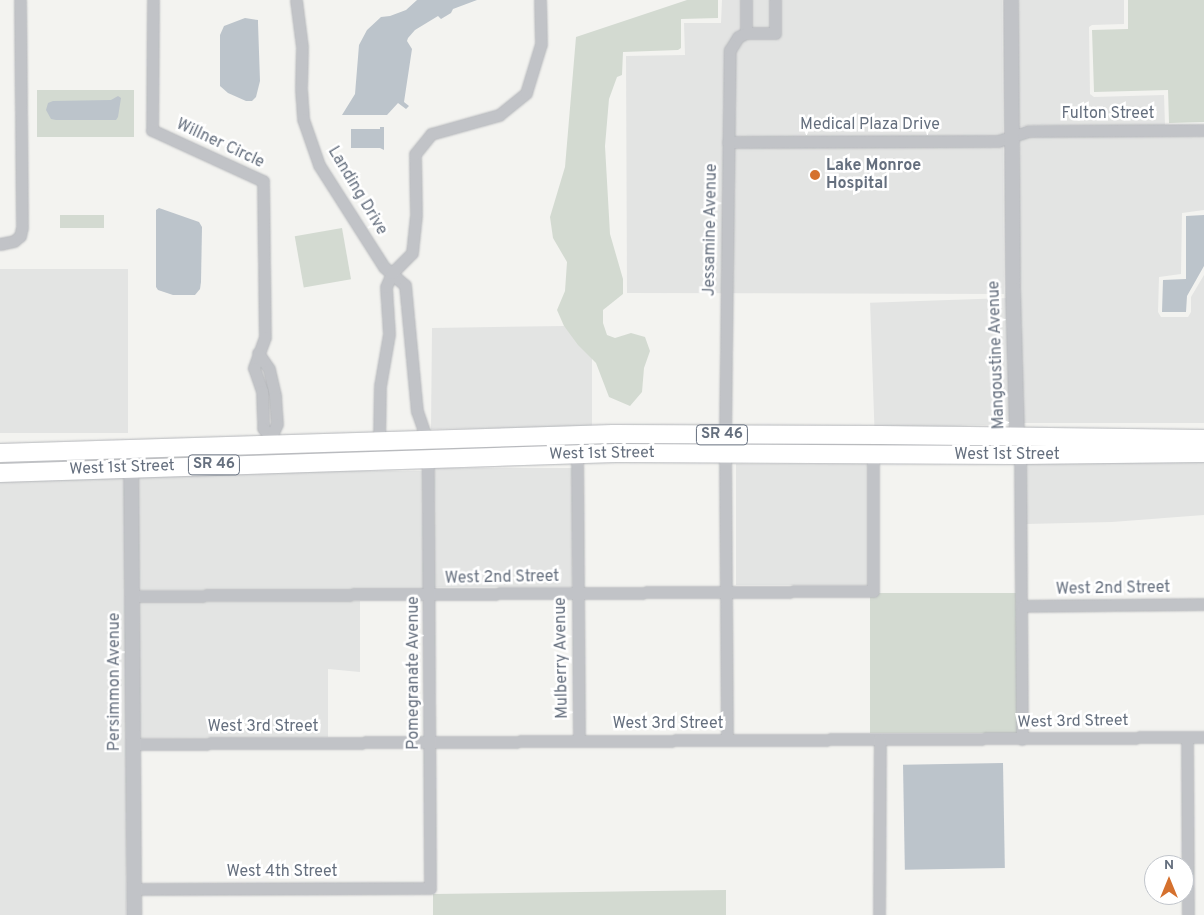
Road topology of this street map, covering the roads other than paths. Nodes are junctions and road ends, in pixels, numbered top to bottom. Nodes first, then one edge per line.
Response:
1 (20, 0) edge
2 (154, 0) edge
3 (296, 0) edge
4 (540, 0) edge
5 (746, 0) edge
6 (775, 0) edge
7 (1011, 0) edge
8 (746, 32) junction
9 (1204, 130) edge
10 (1012, 135) junction
11 (728, 142) junction
12 (0, 244) edge
13 (392, 273) junction
14 (725, 435) junction
15 (774, 435) junction
16 (1017, 437) junction
17 (475, 438) junction
18 (1204, 439) edge
19 (427, 440) junction
20 (271, 441) junction
21 (379, 441) junction
22 (131, 448) junction
23 (0, 453) edge
24 (1204, 453) edge
25 (577, 454) junction
26 (652, 454) junction
27 (725, 454) junction
28 (873, 455) junction
29 (1020, 455) junction
30 (428, 458) junction
31 (131, 468) junction
32 (0, 473) edge
33 (726, 592) junction
34 (577, 593) junction
35 (132, 596) junction
36 (429, 596) junction
37 (1204, 604) edge
38 (1022, 606) junction
39 (1187, 737) junction
40 (1204, 737) edge
41 (880, 739) junction
42 (1022, 739) junction
43 (726, 740) junction
44 (579, 741) junction
45 (431, 742) junction
46 (132, 744) junction
47 (430, 888) joint
48 (134, 889) junction
49 (134, 915) edge
50 (878, 915) edge
51 (1188, 915) edge

1 - 12 street
2 - 20 street, Willner Circle
3 - 13 street, Landing Drive
4 - 13 street, Landing Drive
5 - 8 street
6 - 8 street
7 - 10 street, Mangoustine Avenue
8 - 11 street, Jessamine Avenue
9 - 10 street, Fulton Street
10 - 11 street, Medical Plaza Drive
10 - 16 street, Mangoustine Avenue
11 - 14 street, Jessamine Avenue
13 - 19 street, Landing Drive
13 - 21 street
14 - 15 main road, West 1st Street / SR 46
14 - 17 main road, West 1st Street / SR 46
14 - 26 main road
15 - 16 main road, West 1st Street / SR 46
15 - 27 main road
16 - 18 main road, West 1st Street / SR 46
16 - 29 street, Mangoustine Avenue
17 - 19 main road, West 1st Street / SR 46
17 - 30 main road
19 - 21 main road, West 1st Street / SR 46
20 - 21 main road, West 1st Street / SR 46
20 - 22 main road, West 1st Street / SR 46
22 - 23 main road, West 1st Street / SR 46
22 - 31 street, Persimmon Avenue
24 - 29 main road, West 1st Street / SR 46
25 - 26 main road, West 1st Street / SR 46
25 - 30 main road, West 1st Street / SR 46
25 - 34 street, Mulberry Avenue
26 - 27 main road, West 1st Street / SR 46
27 - 28 main road, West 1st Street / SR 46
27 - 33 street
28 - 29 main road, West 1st Street / SR 46
28 - 33 street, West 2nd Street
29 - 38 street, Mangoustine Avenue
30 - 31 main road, West 1st Street / SR 46
30 - 36 street, Pomegranate Avenue
31 - 32 main road, West 1st Street / SR 46
31 - 35 street, Persimmon Avenue
33 - 34 street, West 2nd Street
33 - 43 street
34 - 36 street, West 2nd Street
34 - 44 street, Mulberry Avenue
35 - 36 street, West 2nd Street
35 - 46 street, Persimmon Avenue
36 - 45 street, Pomegranate Avenue
37 - 38 street, West 2nd Street
38 - 42 street, Mangoustine Avenue
39 - 40 street, West 3rd Street
39 - 42 street, West 3rd Street
39 - 51 street
41 - 42 street, West 3rd Street
41 - 43 street, West 3rd Street
41 - 50 street
43 - 44 street, West 3rd Street
44 - 45 street, West 3rd Street
45 - 46 street, West 3rd Street
45 - 47 street, Pomegranate Avenue
46 - 48 street, Persimmon Avenue
47 - 48 street, West 4th Street
48 - 49 street, Persimmon Avenue

